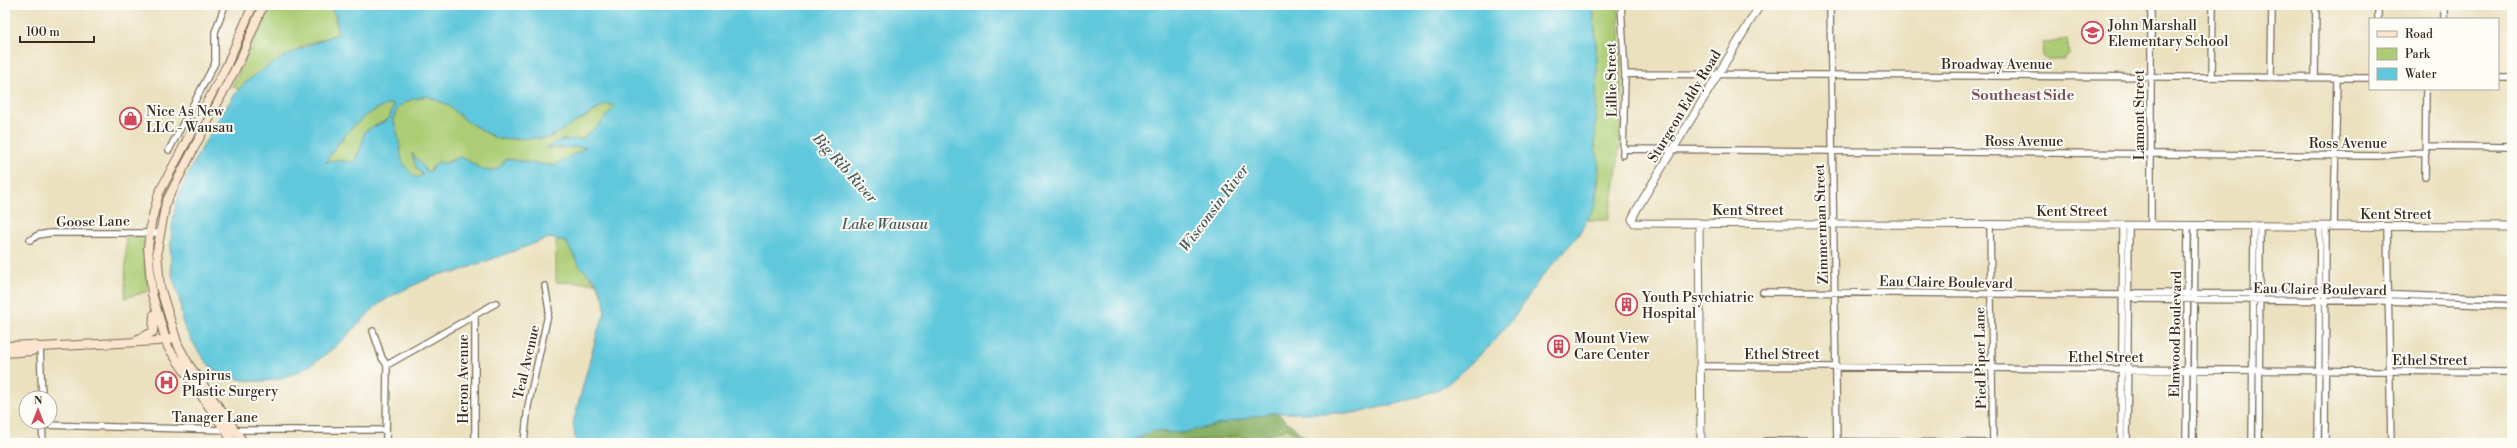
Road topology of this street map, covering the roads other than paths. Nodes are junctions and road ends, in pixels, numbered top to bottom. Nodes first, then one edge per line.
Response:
1 (225, 5) edge
2 (263, 5) edge
3 (1621, 5) edge
4 (1760, 5) edge
5 (1830, 5) edge
6 (2151, 5) edge
7 (2213, 5) edge
8 (2272, 5) edge
9 (2316, 5) edge
10 (2378, 5) edge
11 (2444, 5) edge
12 (251, 6) edge
13 (260, 13) junction
14 (2378, 18) edge
15 (2444, 18) edge
16 (1625, 74) junction
17 (1719, 74) junction
18 (1830, 74) junction
19 (2152, 77) junction
20 (2212, 77) junction
21 (2271, 77) junction
22 (2315, 77) junction
23 (2337, 78) junction
24 (2369, 78) edge
25 (2499, 78) edge
26 (2512, 78) edge
27 (2426, 90) edge
28 (2512, 147) edge
29 (2426, 149) junction
30 (169, 150) dead end
31 (1673, 150) junction
32 (1623, 152) joint
33 (1831, 152) junction
34 (2151, 154) junction
35 (2336, 156) junction
36 (2426, 177) dead end
37 (1632, 221) joint
38 (1699, 223) junction
39 (1834, 223) junction
40 (1990, 224) junction
41 (2126, 225) junction
42 (2151, 225) junction
43 (2191, 225) junction
44 (2257, 226) junction
45 (2323, 226) junction
46 (2334, 226) junction
47 (2388, 227) junction
48 (2512, 227) edge
49 (149, 233) junction
50 (159, 233) junction
51 (30, 240) dead end
52 (545, 286) dead end
53 (1763, 292) dead end
54 (1835, 293) junction
55 (2187, 293) junction
56 (152, 294) junction
57 (1991, 294) junction
58 (2323, 294) junction
59 (2388, 294) junction
60 (2125, 295) junction
61 (2194, 296) junction
62 (2257, 296) junction
63 (2187, 299) junction
64 (2322, 300) junction
65 (2512, 300) edge
66 (2388, 301) junction
67 (2463, 301) junction
68 (496, 303) dead end
69 (2512, 306) edge
70 (475, 315) junction
71 (373, 331) dead end
72 (174, 336) junction
73 (166, 340) junction
74 (133, 341) junction
75 (5, 346) edge
76 (40, 347) junction
77 (5, 353) edge
78 (387, 365) junction
79 (1700, 366) junction
80 (1836, 367) junction
81 (1992, 368) junction
82 (2125, 369) junction
83 (2187, 370) junction
84 (2194, 370) junction
85 (2256, 370) junction
86 (2319, 371) junction
87 (2325, 371) junction
88 (2390, 372) junction
89 (2512, 372) edge
90 (42, 390) edge
91 (58, 425) edge
92 (42, 430) edge
93 (226, 430) junction
94 (235, 430) junction
95 (386, 430) junction
96 (1766, 441) dead end
97 (1837, 442) edge
98 (43, 443) edge
99 (234, 443) edge
100 (244, 443) edge
101 (386, 443) edge
102 (474, 443) edge
103 (524, 443) edge
104 (1701, 443) edge
105 (1994, 443) edge
106 (2121, 443) edge
107 (2127, 443) edge
108 (2186, 443) edge
109 (2193, 443) edge
110 (2252, 443) edge
111 (2259, 443) edge
112 (2318, 443) edge
113 (2325, 443) edge
114 (2391, 443) edge

1 - 30 street
2 - 13 main road
3 - 16 street, Lillie Street
4 - 17 street, Sturgeon Eddy Road
5 - 18 street, Zimmerman Street
6 - 19 street, Lamont Street
7 - 20 street
8 - 21 street
9 - 22 street
10 - 14 street
11 - 15 street
12 - 13 street
12 - 49 main road
13 - 50 main road
16 - 17 street, Broadway Avenue
16 - 32 street, Lillie Street
17 - 18 street, Broadway Avenue
17 - 31 street, Sturgeon Eddy Road
18 - 19 street, Broadway Avenue
18 - 33 street, Zimmerman Street
19 - 20 street, Broadway Avenue
19 - 34 street, Lamont Street
20 - 21 street, Broadway Avenue
21 - 22 street, Broadway Avenue
22 - 23 street, Broadway Avenue
23 - 24 street, Broadway Avenue
23 - 35 street
25 - 26 street
27 - 29 street
28 - 29 street, Ross Avenue
29 - 35 street, Ross Avenue
29 - 36 street
31 - 32 street, Ross Avenue
31 - 33 street, Ross Avenue
31 - 37 street, Sturgeon Eddy Road
33 - 34 street, Ross Avenue
33 - 39 street, Zimmerman Street
34 - 35 street, Ross Avenue
34 - 42 street, Lamont Street
35 - 46 street
37 - 38 street, Kent Street
38 - 39 street, Kent Street
38 - 79 street
39 - 40 street, Kent Street
39 - 54 street, Zimmerman Street
40 - 41 street, Kent Street
40 - 57 street, Pied Piper Lane
41 - 42 street, Kent Street
41 - 60 street
42 - 43 street, Kent Street
43 - 44 street, Kent Street
43 - 55 street, Elmwood Boulevard
43 - 61 street, Elmwood Boulevard
44 - 45 street, Kent Street
44 - 62 street
45 - 46 street, Kent Street
45 - 58 street
46 - 47 street, Kent Street
47 - 48 street, Kent Street
47 - 59 street
49 - 50 street, Goose Lane
49 - 51 street, Goose Lane
49 - 56 main road
50 - 72 main road
52 - 103 street, Teal Avenue
53 - 54 street, Eau Claire Boulevard
54 - 57 street, Eau Claire Boulevard
54 - 80 street, Zimmerman Street
55 - 60 street, Eau Claire Boulevard
55 - 61 street, Eau Claire Boulevard
55 - 63 street, Elmwood Boulevard
56 - 73 main road
56 - 74 main road
57 - 60 street, Eau Claire Boulevard
57 - 81 street, Pied Piper Lane
58 - 59 street, Eau Claire Boulevard
58 - 62 street, Eau Claire Boulevard
58 - 64 street
59 - 66 street
59 - 67 street, Eau Claire Boulevard
60 - 63 street, Eau Claire Boulevard
60 - 82 street
61 - 62 street, Eau Claire Boulevard
61 - 63 street, Eau Claire Boulevard
61 - 84 street, Elmwood Boulevard
62 - 64 street, Eau Claire Boulevard
62 - 85 street
63 - 83 street, Elmwood Boulevard
64 - 66 street, Eau Claire Boulevard
64 - 86 street
64 - 87 street
65 - 67 street, Eau Claire Boulevard
66 - 67 street, Eau Claire Boulevard
66 - 88 street
67 - 69 street, Eau Claire Boulevard
68 - 70 street
70 - 78 street
70 - 102 street, Heron Avenue
71 - 78 street
72 - 73 main road
72 - 94 main road
73 - 74 main road
73 - 93 main road
74 - 76 main road
75 - 76 main road
76 - 77 main road
76 - 90 street
78 - 95 street
79 - 80 street, Ethel Street
79 - 104 street
80 - 81 street, Ethel Street
80 - 97 street, Zimmerman Street
81 - 82 street, Ethel Street
81 - 105 street, Pied Piper Lane
82 - 83 street, Ethel Street
82 - 106 street
82 - 107 street
83 - 84 street, Ethel Street
83 - 108 street, Elmwood Boulevard
84 - 85 street, Ethel Street
84 - 109 street, Elmwood Boulevard
85 - 86 street, Ethel Street
85 - 110 street
85 - 111 street
86 - 87 street, Ethel Street
86 - 112 street
87 - 88 street, Ethel Street
87 - 113 street
88 - 89 street, Ethel Street
88 - 114 street
91 - 93 street, Tanager Lane
92 - 98 street
93 - 94 street, Tanager Lane
93 - 99 main road
94 - 95 street, Tanager Lane
94 - 100 main road
95 - 101 street
96 - 97 street
97 - 105 street

